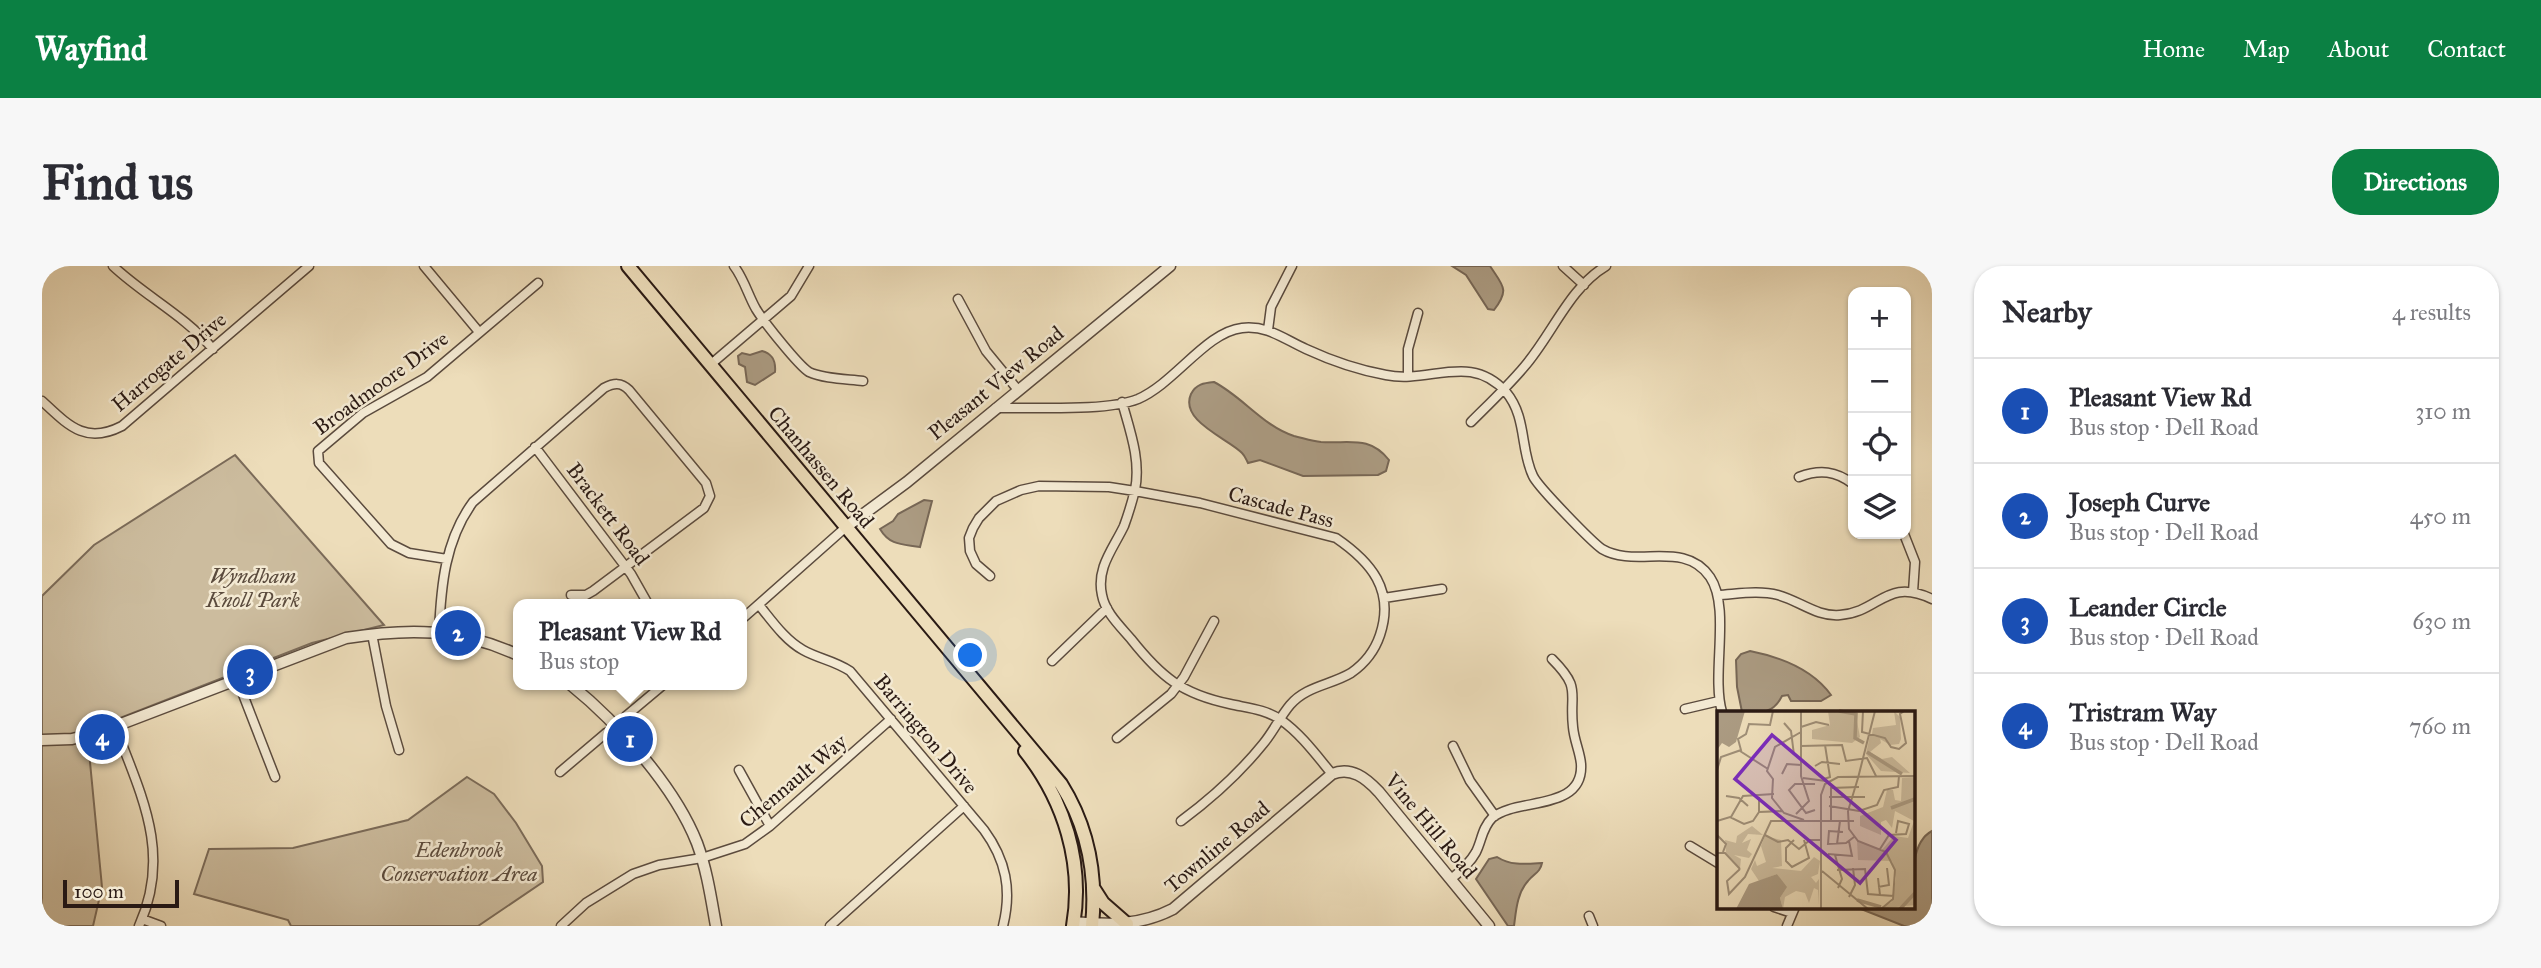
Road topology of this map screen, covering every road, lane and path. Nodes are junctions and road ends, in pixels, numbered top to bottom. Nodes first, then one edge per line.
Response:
1 (113, 266) edge
2 (309, 266) edge
3 (424, 266) edge
4 (628, 266) edge
5 (734, 266) edge
6 (809, 266) edge
7 (1170, 266) edge
8 (1292, 266) edge
9 (1563, 266) edge
10 (1606, 266) edge
11 (538, 283) dead end
12 (1584, 285) junction
13 (957, 299) dead end
14 (1418, 313) dead end
15 (765, 321) junction
16 (1268, 330) junction
17 (479, 332) junction
18 (213, 349) junction
19 (710, 365) junction
20 (1408, 376) junction
21 (863, 381) dead end
22 (1503, 389) junction
23 (1018, 390) junction
24 (42, 401) edge
25 (1122, 402) junction
26 (996, 408) junction
27 (1471, 422) dead end
28 (535, 447) junction
29 (1799, 477) dead end
30 (1848, 480) edge
31 (1135, 491) junction
32 (846, 527) junction
33 (1906, 539) edge
34 (447, 559) junction
35 (626, 566) junction
36 (990, 576) dead end
37 (1442, 589) dead end
38 (1913, 592) junction
39 (570, 595) dead end
40 (1718, 596) junction
41 (1384, 598) junction
42 (645, 599) edge
43 (1932, 599) edge
44 (759, 605) junction
45 (1107, 608) junction
46 (747, 615) edge
47 (1214, 621) dead end
48 (439, 632) junction
49 (372, 634) junction
50 (513, 652) edge
51 (1552, 659) dead end
52 (1052, 661) dead end
53 (237, 679) junction
54 (1178, 685) junction
55 (577, 690) edge
56 (657, 690) edge
57 (984, 694) junction
58 (1719, 701) junction
59 (1685, 709) dead end
60 (1722, 711) edge
61 (891, 719) junction
62 (1280, 720) junction
63 (115, 726) junction
64 (616, 728) junction
65 (1117, 738) dead end
66 (42, 740) edge
67 (1453, 746) dead end
68 (399, 750) dead end
69 (739, 770) dead end
70 (560, 772) dead end
71 (1332, 774) junction
72 (275, 777) dead end
73 (964, 806) junction
74 (1495, 816) junction
75 (1181, 821) dead end
76 (770, 826) junction
77 (1690, 846) dead end
78 (702, 858) junction
79 (1717, 862) edge
80 (1451, 879) junction
81 (1094, 887) junction
82 (1793, 910) edge
83 (1589, 916) dead end
84 (141, 922) edge
85 (1073, 924) edge
86 (1092, 925) edge
87 (1131, 925) edge
88 (161, 926) edge
89 (561, 926) edge
90 (716, 926) edge
91 (830, 926) edge
92 (1003, 926) edge
93 (1489, 926) edge
94 (1593, 926) edge
95 (1787, 926) edge

1 - 18 street
2 - 18 street, Harrogate Drive
3 - 17 street
4 - 19 main road, Chanhassen Road
5 - 15 street
6 - 15 street
7 - 23 street, Pleasant View Road
8 - 16 street
9 - 12 street
10 - 12 street
11 - 17 street, Broadmoore Drive
12 - 22 street
13 - 23 street
14 - 20 street
15 - 19 street
15 - 21 street
16 - 20 street
16 - 25 street
17 - 34 street, Broadmoore Drive
18 - 24 street, Harrogate Drive
19 - 32 main road, Chanhassen Road
20 - 22 street
22 - 27 street
22 - 40 street
23 - 26 street, Pleasant View Road
25 - 26 street
25 - 31 street
26 - 32 street, Pleasant View Road
28 - 34 street
28 - 35 street, Brackett Road
28 - 35 street
29 - 30 street
31 - 36 street, Cascade Pass
31 - 41 street, Cascade Pass
31 - 45 street
32 - 44 street
32 - 57 main road, Chanhassen Road
33 - 38 street
34 - 48 street
35 - 39 street
35 - 42 street, Brackett Road
37 - 41 street
38 - 40 street
38 - 43 street
40 - 58 street
41 - 62 street, Cascade Pass
44 - 46 street
44 - 61 street, Barrington Drive
45 - 52 street
45 - 54 street
47 - 54 street
48 - 49 street
48 - 50 street
49 - 53 street
49 - 68 street
51 - 74 street
53 - 63 street
53 - 72 street
54 - 62 street
54 - 65 street
55 - 64 street
56 - 64 street
57 - 81 main road
57 - 85 main road
58 - 59 street
58 - 60 street
61 - 73 street, Barrington Drive
61 - 76 street, Chennault Way
62 - 71 street
62 - 75 street, Cascade Pass
63 - 66 street
63 - 84 street
64 - 70 street
64 - 78 street
67 - 74 street
69 - 76 street
71 - 80 street, Vine Hill Road
71 - 87 street, Townline Road
73 - 91 street
73 - 92 street, Barrington Drive
74 - 80 street
76 - 78 street, Chennault Way
77 - 79 street
78 - 89 street, Chennault Way
78 - 90 street
80 - 93 street, Vine Hill Road
81 - 86 main road
81 - 87 main road
82 - 95 street
83 - 94 street
84 - 88 street
85 - 86 street, Townline Road
86 - 87 street, Townline Road

